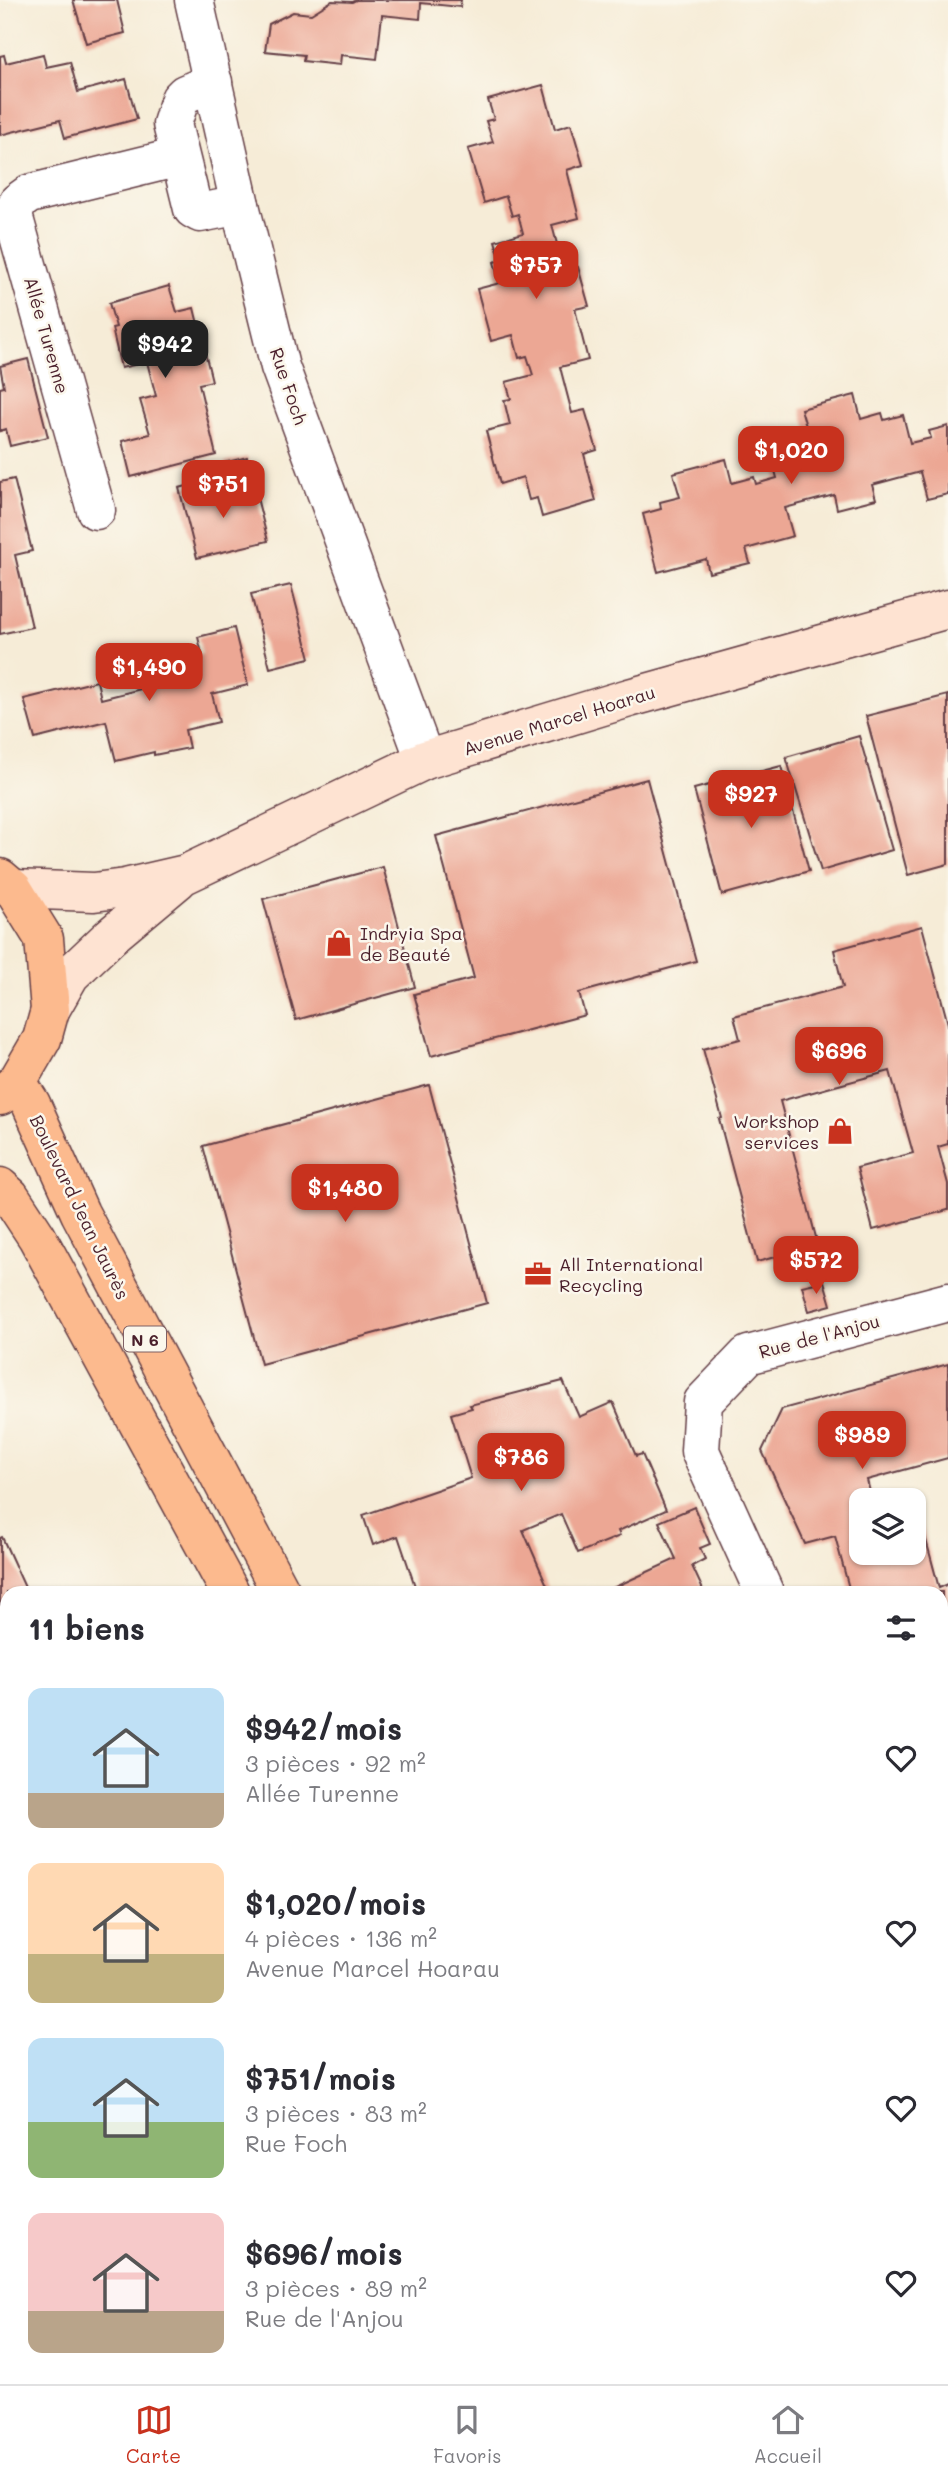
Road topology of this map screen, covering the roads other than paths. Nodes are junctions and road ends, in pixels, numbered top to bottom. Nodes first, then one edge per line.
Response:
1 (194, 0) edge
2 (213, 82) junction
3 (179, 157) junction
4 (240, 205) junction
5 (96, 510) dead end
6 (948, 609) edge
7 (425, 760) junction
8 (186, 874) junction
9 (6, 884) edge
10 (50, 1010) junction
11 (8, 1089) edge
12 (0, 1187) edge
13 (948, 1302) edge
14 (227, 1586) edge
15 (278, 1586) edge
16 (761, 1586) edge

1 - 2 street, Rue Foch
2 - 3 street
2 - 4 street, Rue Foch
3 - 4 street
3 - 5 street, Allée Turenne
4 - 7 street, Rue Foch
6 - 7 main road, Avenue Marcel Hoarau
7 - 8 main road, Avenue Marcel Hoarau
8 - 9 main road, Avenue Marcel Hoarau
8 - 10 main road, Avenue Marcel Hoarau
9 - 10 main road, Boulevard Jean Jaurès / N 6
10 - 11 main road, Boulevard Jean Jaurès / N 6
11 - 15 main road, Boulevard Jean Jaurès / N 6
12 - 14 main road, N 6
13 - 16 street, Rue de l'Anjou

